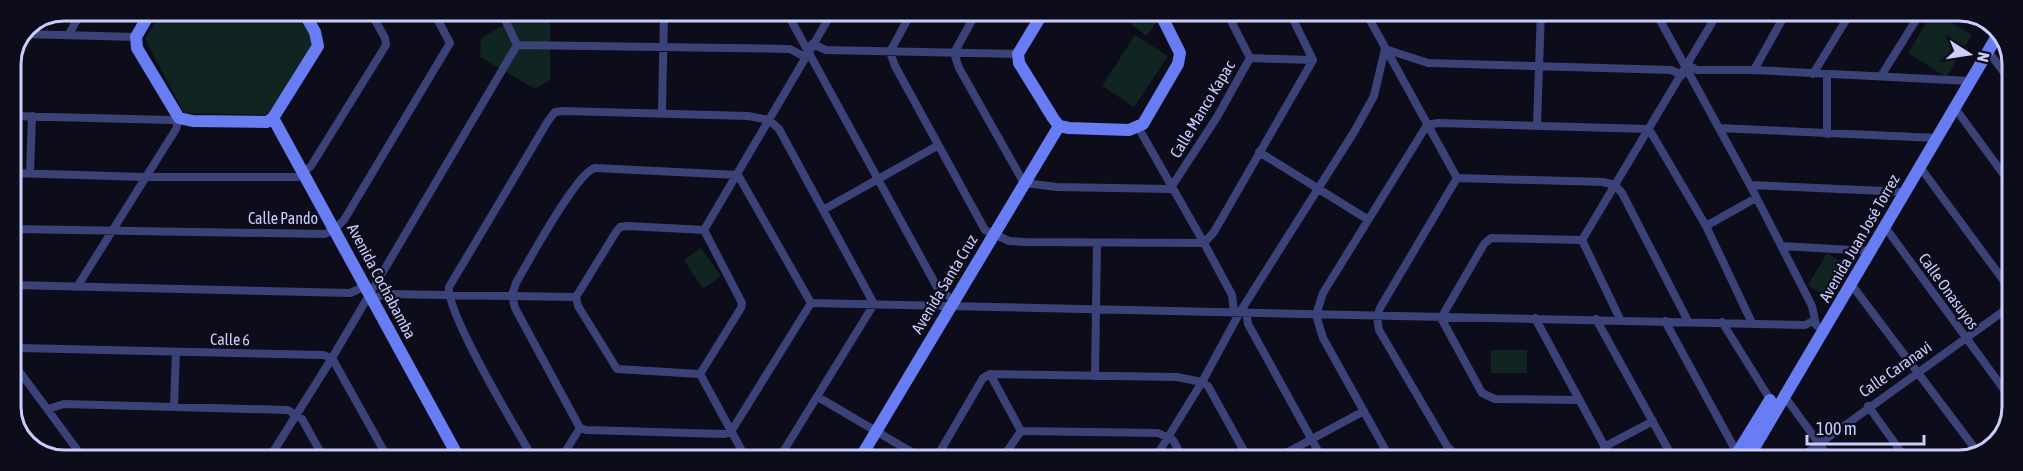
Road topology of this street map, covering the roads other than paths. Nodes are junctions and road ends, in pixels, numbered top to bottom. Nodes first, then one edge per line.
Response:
1 (76, 21) edge
2 (145, 21) edge
3 (309, 21) edge
4 (376, 21) edge
5 (438, 21) edge
6 (506, 21) edge
7 (663, 21) edge
8 (792, 21) edge
9 (827, 21) edge
10 (907, 21) edge
11 (972, 21) edge
12 (1038, 21) edge
13 (1164, 21) edge
14 (1231, 21) edge
15 (1294, 21) edge
16 (1370, 21) edge
17 (1540, 21) edge
18 (1660, 21) edge
19 (1713, 21) edge
20 (1782, 21) edge
21 (1845, 21) edge
22 (1915, 21) edge
23 (34, 34) edge
24 (69, 34) junction
25 (136, 37) junction
26 (1994, 40) edge
27 (518, 45) junction
28 (662, 47) junction
29 (1384, 49) junction
30 (809, 50) junction
31 (1988, 51) junction
32 (890, 52) junction
33 (954, 53) junction
34 (1018, 54) junction
35 (1250, 58) junction
36 (1313, 60) junction
37 (1538, 65) junction
38 (1685, 70) junction
39 (1754, 70) junction
40 (2002, 70) edge
41 (1813, 74) junction
42 (1827, 75) junction
43 (1881, 76) junction
44 (1970, 81) junction
45 (1954, 108) junction
46 (662, 112) junction
47 (21, 116) edge
48 (32, 116) junction
49 (179, 118) junction
50 (273, 118) junction
51 (769, 120) junction
52 (1538, 124) junction
53 (1427, 125) junction
54 (1059, 126) junction
55 (1138, 127) junction
56 (1719, 128) junction
57 (1649, 129) junction
58 (1827, 134) junction
59 (1937, 138) junction
60 (937, 146) junction
61 (1259, 152) junction
62 (1920, 167) junction
63 (21, 173) edge
64 (30, 173) junction
65 (305, 173) junction
66 (2002, 173) edge
67 (738, 174) junction
68 (145, 177) junction
69 (877, 178) junction
70 (1457, 178) junction
71 (1024, 183) junction
72 (1615, 185) junction
73 (1750, 185) junction
74 (1318, 188) junction
75 (1170, 189) junction
76 (1905, 192) junction
77 (1756, 198) junction
78 (823, 210) junction
79 (1367, 219) junction
80 (1706, 226) junction
81 (1885, 227) junction
82 (21, 229) edge
83 (336, 229) junction
84 (704, 230) junction
85 (112, 231) junction
86 (993, 234) junction
87 (1582, 240) junction
88 (1097, 243) junction
89 (1204, 243) junction
90 (1781, 246) junction
91 (1871, 251) junction
92 (2002, 278) edge
93 (1851, 284) junction
94 (21, 285) edge
95 (77, 287) junction
96 (370, 293) junction
97 (448, 295) junction
98 (512, 295) junction
99 (576, 297) junction
100 (811, 303) junction
101 (951, 303) junction
102 (874, 304) junction
103 (1095, 309) junction
104 (2002, 311) edge
105 (1240, 312) junction
106 (1316, 315) junction
107 (1377, 317) junction
108 (1442, 318) junction
109 (1535, 318) junction
110 (1596, 318) junction
111 (1620, 319) junction
112 (1665, 321) junction
113 (1688, 321) junction
114 (1813, 321) junction
115 (1722, 322) junction
116 (1752, 323) junction
117 (1824, 331) junction
118 (1965, 339) junction
119 (21, 348) edge
120 (176, 352) junction
121 (332, 358) junction
122 (21, 373) edge
123 (700, 374) junction
124 (990, 374) junction
125 (1916, 374) junction
126 (1095, 376) junction
127 (1202, 382) junction
128 (2002, 386) edge
129 (818, 397) junction
130 (1785, 397) junction
131 (1579, 400) junction
132 (1773, 405) junction
133 (1868, 406) junction
134 (174, 407) junction
135 (48, 409) junction
136 (1364, 411) junction
137 (295, 412) junction
138 (1653, 421) junction
139 (580, 428) junction
140 (732, 430) junction
141 (877, 430) junction
142 (1022, 430) junction
143 (1168, 436) junction
144 (1312, 439) junction
145 (1818, 444) junction
146 (1604, 447) junction
147 (1974, 448) edge
148 (78, 450) edge
149 (272, 450) edge
150 (319, 450) edge
151 (383, 450) edge
152 (455, 450) edge
153 (529, 450) edge
154 (566, 450) edge
155 (742, 450) edge
156 (784, 450) edge
157 (865, 450) edge
158 (909, 450) edge
159 (941, 450) edge
160 (1008, 450) edge
161 (1160, 450) edge
162 (1177, 450) edge
163 (1244, 450) edge
164 (1292, 450) edge
165 (1318, 450) edge
166 (1385, 450) edge
167 (1449, 450) edge
168 (1606, 450) edge
169 (1669, 450) edge
170 (1739, 450) edge
171 (1748, 450) edge
172 (1810, 450) edge
173 (1823, 450) edge
174 (1901, 450) edge

1 - 24 street
2 - 25 street
3 - 50 street
4 - 65 street
5 - 83 street, Calle Pando
6 - 27 street
7 - 28 street
8 - 30 street
9 - 30 street
10 - 32 street
11 - 33 street
12 - 34 street
13 - 55 street
14 - 35 street, Calle Manco Kapac
15 - 36 street
16 - 29 street
17 - 37 street
18 - 38 street
19 - 38 street
20 - 39 street
21 - 41 street
22 - 43 street
23 - 24 street
24 - 25 street
25 - 49 street
26 - 31 street, Avenida Juan José Torrez
27 - 28 street
27 - 96 street
28 - 30 street
28 - 46 street
29 - 37 street
29 - 53 street
29 - 74 street
30 - 32 street
30 - 51 street
30 - 69 street
31 - 40 street
31 - 44 street, Avenida Juan José Torrez
32 - 33 street
32 - 60 street
33 - 34 street
33 - 71 street
34 - 54 street
35 - 36 street
35 - 75 street, Calle Manco Kapac
36 - 61 street
37 - 38 street
37 - 52 street
38 - 39 street
38 - 56 street
38 - 57 street
39 - 41 street
41 - 42 street
42 - 43 street
42 - 58 street
43 - 44 street
44 - 45 street, Avenida Juan José Torrez
45 - 59 street, Avenida Juan José Torrez
45 - 66 street
46 - 51 street
46 - 97 street
47 - 48 street
48 - 49 street
48 - 64 street
49 - 50 street
49 - 68 street
50 - 65 street, Avenida Cochabamba
51 - 67 street
51 - 78 street
52 - 53 street
52 - 57 street
53 - 70 street
53 - 79 street
54 - 55 street
54 - 71 street, Avenida Santa Cruz
55 - 75 street
56 - 58 street
56 - 73 street
57 - 72 street
57 - 80 street
58 - 59 street
59 - 62 street, Avenida Juan José Torrez
60 - 69 street
60 - 86 street
61 - 74 street
61 - 89 street
62 - 76 street, Avenida Juan José Torrez
62 - 92 street
63 - 64 street
64 - 68 street
65 - 68 street
65 - 83 street, Avenida Cochabamba
67 - 84 street
67 - 98 street
67 - 100 street
68 - 85 street
69 - 78 street
69 - 101 street
70 - 72 street
70 - 107 street
71 - 75 street
71 - 86 street, Avenida Santa Cruz
72 - 87 street
72 - 113 street
73 - 76 street
73 - 77 street
74 - 79 street
74 - 105 street
75 - 89 street
76 - 81 street, Avenida Juan José Torrez
77 - 80 street
77 - 90 street
78 - 102 street
79 - 106 street
80 - 116 street
81 - 91 street, Avenida Juan José Torrez
81 - 118 street, Calle Onasuyos
82 - 85 street, Calle Pando
83 - 85 street, Calle Pando
83 - 96 street, Avenida Cochabamba
84 - 99 street
84 - 123 street
85 - 95 street
86 - 88 street
86 - 101 street, Avenida Santa Cruz
87 - 108 street
87 - 111 street
88 - 89 street
88 - 103 street
89 - 105 street
90 - 91 street
90 - 114 street
91 - 93 street, Avenida Juan José Torrez
93 - 117 street, Avenida Juan José Torrez
93 - 125 street
94 - 95 street
95 - 96 street
96 - 97 street
96 - 121 street
96 - 152 street, Avenida Cochabamba
97 - 98 street
97 - 153 street
98 - 99 street
98 - 139 street
99 - 123 street
100 - 102 street
100 - 140 street
101 - 102 street
101 - 103 street
101 - 141 street, Avenida Santa Cruz
102 - 129 street
103 - 105 street
103 - 126 street
104 - 118 street, Calle Caranavi
105 - 106 street
105 - 127 street
105 - 144 street
106 - 107 street
106 - 136 street
107 - 108 street
107 - 167 street
108 - 109 street
108 - 131 street
109 - 110 street
109 - 131 street
110 - 111 street
110 - 138 street
111 - 112 street
112 - 113 street
112 - 170 street
113 - 115 street
114 - 116 street
114 - 117 street
115 - 116 street
115 - 132 street
117 - 130 street, Avenida Juan José Torrez
118 - 125 street, Calle Caranavi
118 - 128 street, Calle Onasuyos
119 - 120 street, Calle 6
120 - 121 street, Calle 6
120 - 134 street
121 - 137 street
121 - 151 street
122 - 135 street
123 - 140 street
124 - 126 street
124 - 142 street
124 - 159 street
125 - 133 street, Calle Caranavi
125 - 147 street
126 - 127 street
127 - 143 street
127 - 163 street
129 - 141 street
129 - 156 street
130 - 132 street, Avenida Juan José Torrez
130 - 145 street
131 - 146 street
132 - 171 street, Avenida Juan José Torrez
133 - 145 street, Calle Caranavi
133 - 174 street
134 - 135 street
134 - 137 street
135 - 148 street
136 - 144 street
136 - 166 street
137 - 149 street
137 - 150 street
138 - 146 street
138 - 169 street
139 - 140 street
139 - 154 street
140 - 155 street
141 - 157 street, Avenida Santa Cruz
141 - 158 street
142 - 143 street
142 - 160 street
143 - 161 street
143 - 162 street
144 - 164 street
144 - 165 street
145 - 172 street, Calle Caranavi
145 - 173 street
146 - 168 street

